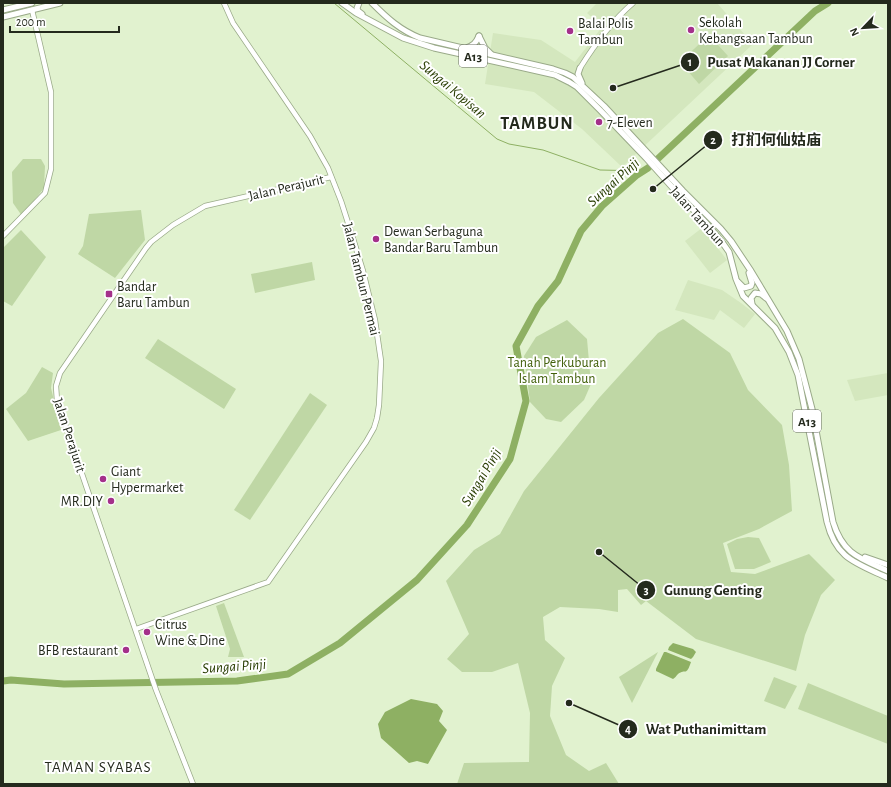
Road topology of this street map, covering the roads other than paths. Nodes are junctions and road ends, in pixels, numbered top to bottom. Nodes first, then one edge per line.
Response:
1 (32, 3) edge
2 (60, 3) edge
3 (224, 3) edge
4 (342, 3) edge
5 (359, 3) edge
6 (633, 3) edge
7 (373, 4) edge
8 (3, 10) edge
9 (32, 10) junction
10 (3, 17) edge
11 (368, 20) junction
12 (465, 49) junction
13 (492, 55) junction
14 (580, 68) junction
15 (565, 73) junction
16 (583, 85) junction
17 (648, 157) junction
18 (658, 168) junction
19 (332, 177) junction
20 (3, 236) edge
21 (745, 263) junction
22 (736, 279) junction
23 (769, 300) junction
24 (756, 310) junction
25 (855, 554) junction
26 (888, 565) edge
27 (888, 570) edge
28 (888, 578) edge
29 (136, 629) junction
30 (193, 784) edge

1 - 8 main road
2 - 9 main road
3 - 19 street, Jalan Tambun Permai
4 - 11 main road, Jalan Tambun / A13
5 - 11 main road
6 - 14 street
7 - 12 main road, Jalan Tambun / A13
9 - 10 main road
9 - 20 street
11 - 17 main road, Jalan Tambun / A13
12 - 13 main road, Jalan Tambun / A13
12 - 13 main road
13 - 15 main road, Jalan Tambun / A13
14 - 15 main road
14 - 16 main road
15 - 16 main road, Jalan Tambun / A13
16 - 17 main road, Jalan Tambun / A13
17 - 18 main road, Jalan Tambun / A13
18 - 21 main road, Jalan Tambun / A13
18 - 22 main road, Jalan Tambun / A13
19 - 29 street, Jalan Tambun Permai
19 - 29 street, Jalan Perajurit
21 - 22 main road
21 - 23 main road, Jalan Tambun / A13
22 - 24 main road, Jalan Tambun / A13
23 - 24 main road
23 - 25 main road, Jalan Tambun / A13
24 - 28 main road, Jalan Tambun / A13
25 - 26 main road
25 - 27 main road, Jalan Tambun / A13
29 - 30 street, Jalan Perajurit

